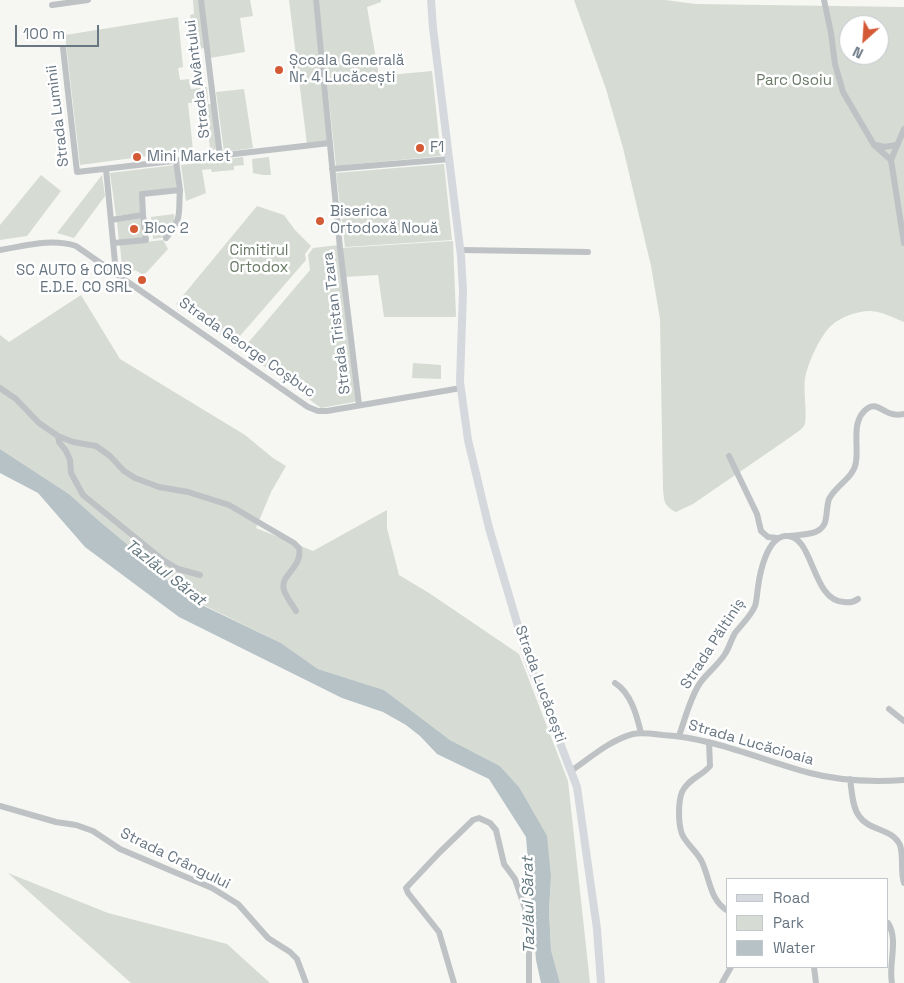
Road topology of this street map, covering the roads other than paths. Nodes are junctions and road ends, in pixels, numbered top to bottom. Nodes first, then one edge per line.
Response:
1 (88, 0) edge
2 (201, 0) edge
3 (316, 0) edge
4 (425, 0) edge
5 (431, 0) edge
6 (824, 0) edge
7 (52, 5) dead end
8 (433, 28) junction
9 (62, 48) dead end
10 (904, 128) edge
11 (330, 143) junction
12 (874, 145) junction
13 (897, 145) junction
14 (220, 156) junction
15 (450, 159) junction
16 (892, 160) junction
17 (176, 161) junction
18 (106, 169) junction
19 (332, 169) junction
20 (180, 190) junction
21 (144, 215) junction
22 (111, 220) junction
23 (166, 238) dead end
24 (114, 243) junction
25 (904, 243) edge
26 (0, 250) edge
27 (461, 250) junction
28 (588, 252) dead end
29 (116, 273) junction
30 (0, 388) edge
31 (461, 388) junction
32 (359, 405) junction
33 (904, 414) edge
34 (58, 436) junction
35 (729, 456) dead end
36 (788, 536) junction
37 (777, 538) junction
38 (200, 575) dead end
39 (858, 599) dead end
40 (296, 611) dead end
41 (615, 682) dead end
42 (889, 709) dead end
43 (904, 720) edge
44 (641, 734) junction
45 (679, 736) junction
46 (709, 742) junction
47 (571, 771) junction
48 (850, 779) junction
49 (904, 780) edge
50 (0, 806) edge
51 (904, 883) edge
52 (726, 910) edge
53 (889, 925) edge
54 (730, 968) edge
55 (814, 968) edge
56 (306, 983) edge
57 (454, 983) edge
58 (529, 983) edge
59 (601, 983) edge
60 (722, 983) edge
61 (816, 983) edge
62 (892, 983) edge

1 - 7 street
2 - 14 street, Strada Avântului
3 - 11 street, Strada Tristan Tzara
4 - 8 main road
5 - 8 main road
6 - 12 street
8 - 15 main road, Strada Lucăcești
9 - 18 street, Strada Luminii
10 - 13 street
11 - 14 street, Strada Luminii
11 - 19 street, Strada Tristan Tzara
12 - 13 street
12 - 16 street
13 - 16 street
14 - 17 street, Strada Luminii
15 - 19 street
15 - 27 main road, Strada Lucăcești
16 - 25 street
17 - 18 street, Strada Luminii
17 - 20 street
18 - 22 street
19 - 32 street, Strada Tristan Tzara
20 - 21 street
20 - 23 street
21 - 22 street
21 - 24 street
22 - 24 street
24 - 29 street
26 - 29 street, Strada George Coșbuc
27 - 28 street
27 - 31 main road, Strada Lucăcești
29 - 32 street, Strada George Coșbuc
30 - 34 street
31 - 32 street, Strada George Coșbuc
31 - 47 main road, Strada Lucăcești
33 - 36 street
34 - 38 street
34 - 40 street
35 - 37 street
36 - 37 street
36 - 39 street
37 - 45 street, Strada Păltiniș
41 - 44 street
42 - 43 street
44 - 45 street, Strada Lucăcioaia
44 - 47 street, Strada Lucăcioaia
45 - 46 street, Strada Lucăcioaia
46 - 48 street, Strada Lucăcioaia
46 - 52 street
47 - 59 main road, Strada Lucăcești
48 - 49 street, Strada Lucăcioaia
48 - 51 street
50 - 56 street, Strada Crângului
53 - 62 street
54 - 60 street
55 - 61 street
57 - 58 street

